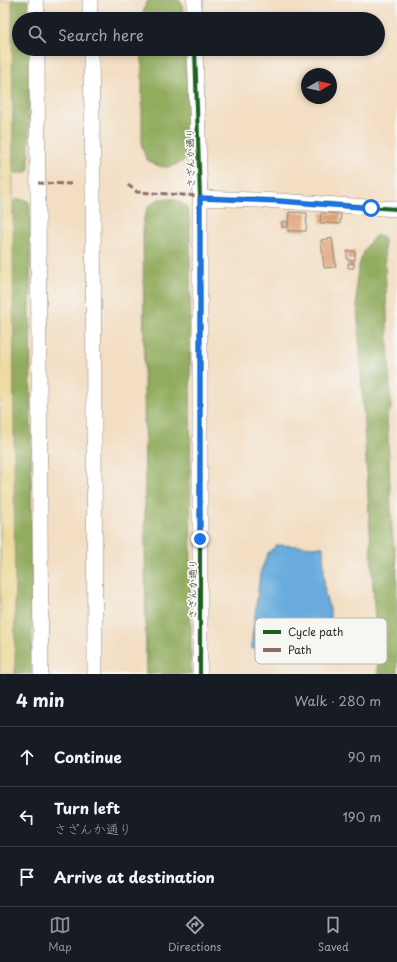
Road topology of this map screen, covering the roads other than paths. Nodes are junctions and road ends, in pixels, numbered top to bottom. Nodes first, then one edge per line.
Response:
1 (36, 0) edge
2 (90, 0) edge
3 (194, 0) edge
4 (37, 12) edge
5 (90, 12) edge
6 (194, 12) edge
7 (37, 56) edge
8 (91, 56) edge
9 (195, 56) edge
10 (200, 198) junction
11 (397, 209) edge
12 (41, 674) edge
13 (95, 674) edge
14 (200, 674) edge

1 - 4 street
2 - 5 street
3 - 6 street
7 - 12 street
8 - 13 street
9 - 10 street, さざんか通り
10 - 11 street
10 - 14 street, さざんか通り

